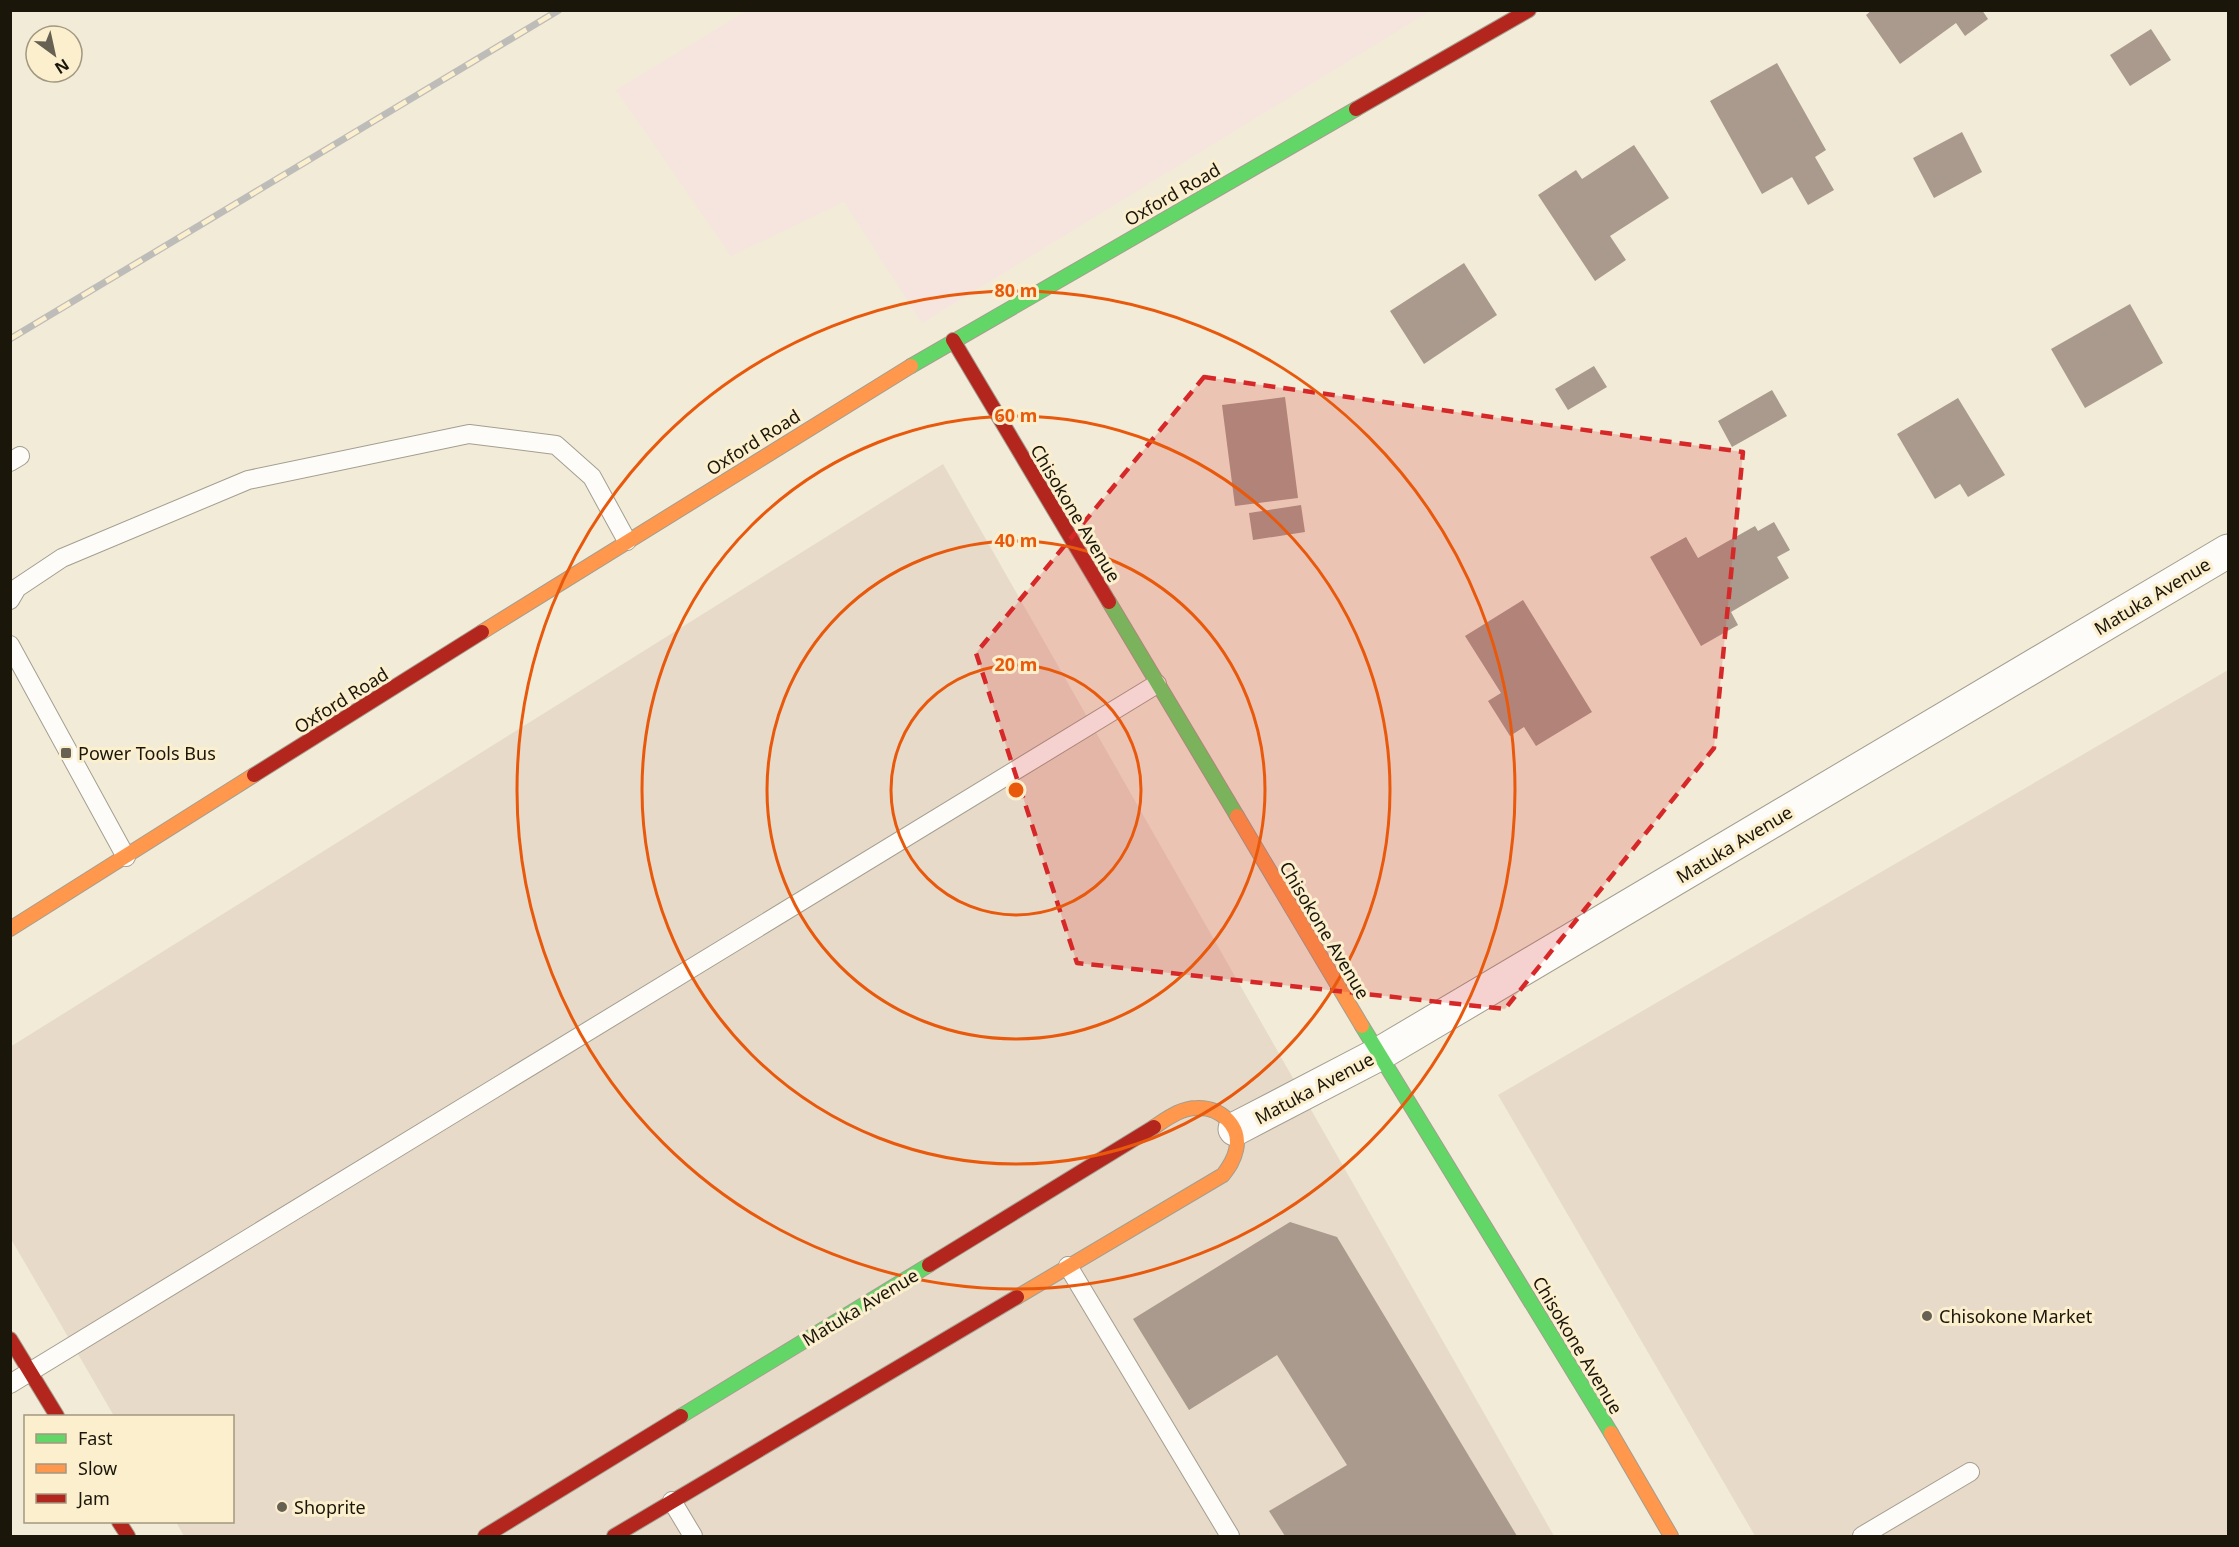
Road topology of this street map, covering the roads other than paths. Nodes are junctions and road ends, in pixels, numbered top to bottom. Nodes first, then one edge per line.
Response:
1 (1529, 10) edge
2 (953, 340) junction
3 (627, 541) junction
4 (2229, 551) edge
5 (10, 600) edge
6 (10, 645) edge
7 (1157, 684) junction
8 (126, 857) junction
9 (10, 929) edge
10 (1379, 1054) junction
11 (1235, 1129) junction
12 (1068, 1266) junction
13 (10, 1339) edge
14 (30, 1372) junction
15 (10, 1384) edge
16 (56, 1415) edge
17 (1970, 1472) dead end
18 (672, 1502) junction
19 (120, 1523) edge
20 (128, 1536) edge
21 (485, 1536) edge
22 (614, 1536) edge
23 (693, 1536) edge
24 (1230, 1536) edge
25 (1671, 1536) edge
26 (1862, 1536) edge

1 - 2 main road, Oxford Road
2 - 3 main road, Oxford Road
2 - 7 main road, Chisokone Avenue
3 - 5 lane
3 - 8 main road, Oxford Road
4 - 10 street, Matuka Avenue
6 - 8 lane
7 - 10 main road, Chisokone Avenue
7 - 14 lane
8 - 9 main road, Oxford Road
10 - 11 street, Matuka Avenue
10 - 25 main road, Chisokone Avenue
11 - 12 main road, Matuka Avenue
11 - 21 main road, Matuka Avenue
12 - 18 main road, Matuka Avenue
12 - 24 lane
13 - 14 main road
14 - 15 lane
14 - 16 main road
17 - 26 lane
18 - 22 main road, Matuka Avenue
18 - 23 lane
19 - 20 main road

